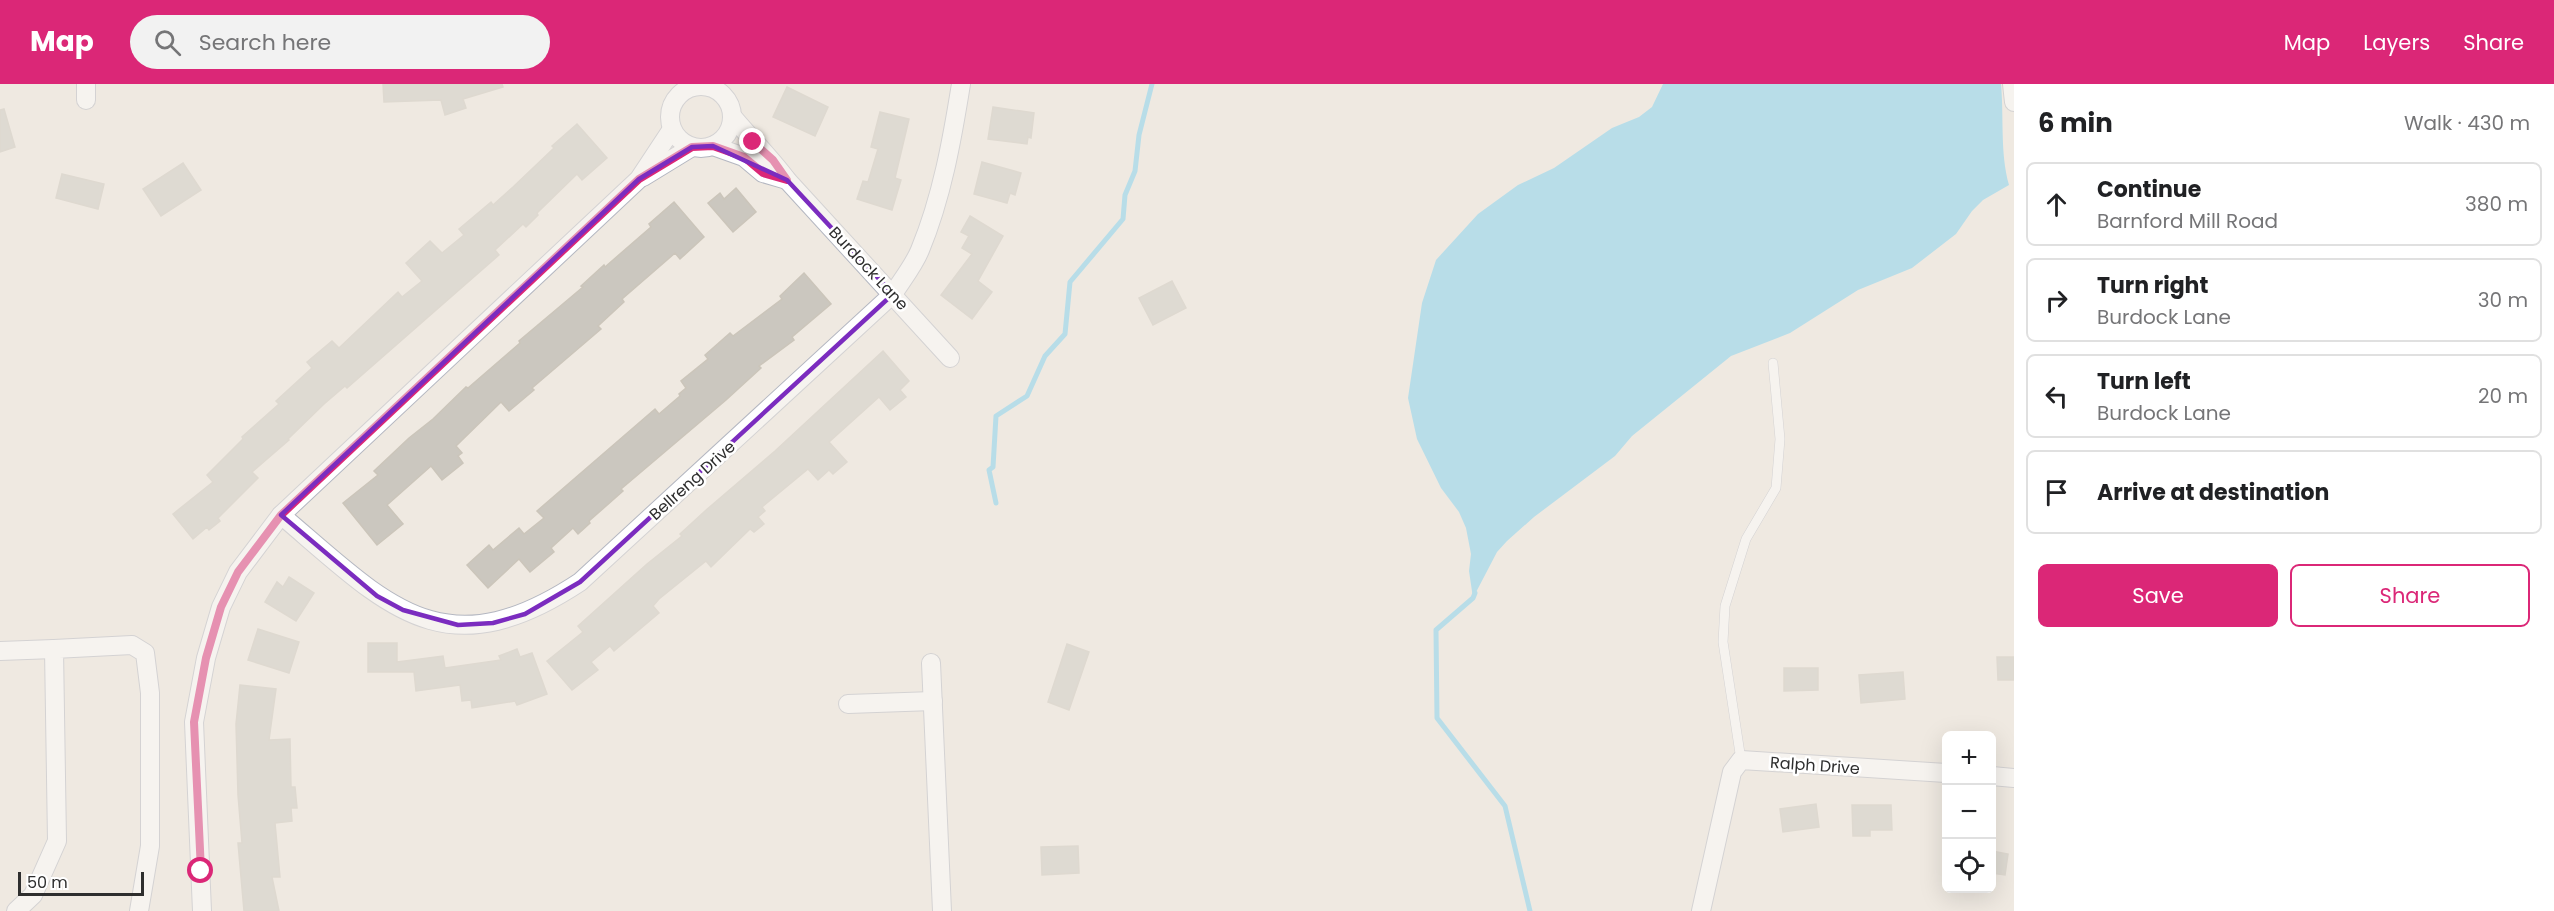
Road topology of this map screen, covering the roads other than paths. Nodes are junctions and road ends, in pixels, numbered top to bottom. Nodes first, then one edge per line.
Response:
1 (961, 84) edge
2 (2012, 84) edge
3 (701, 85) edge
4 (728, 91) edge
5 (2014, 102) edge
6 (732, 116) junction
7 (672, 129) junction
8 (713, 146) junction
9 (692, 147) junction
10 (639, 179) junction
11 (787, 180) junction
12 (893, 294) junction
13 (950, 358) dead end
14 (1773, 363) dead end
15 (281, 515) junction
16 (54, 649) junction
17 (0, 651) edge
18 (931, 663) dead end
19 (933, 701) junction
20 (848, 704) dead end
21 (1742, 760) junction
22 (1942, 774) edge
23 (1996, 776) edge
24 (2014, 778) edge
25 (23, 909) edge
26 (139, 911) edge
27 (202, 911) edge
28 (942, 911) edge
29 (1701, 911) edge

1 - 12 street, Bellreng Drive
2 - 5 street
3 - 4 street
3 - 7 street
4 - 6 street
6 - 8 street
6 - 11 street, Burdock Lane
7 - 9 street
7 - 10 street
8 - 9 street
8 - 11 street, Burdock Lane
9 - 10 street
10 - 15 street
11 - 12 street, Burdock Lane
12 - 13 street, Burdock Lane
12 - 15 street, Bellreng Drive
14 - 21 lane
15 - 27 street
16 - 17 street
16 - 25 street
16 - 26 street
18 - 19 street
19 - 20 street
19 - 28 street
21 - 22 street, Ralph Drive
21 - 29 street
23 - 24 street

